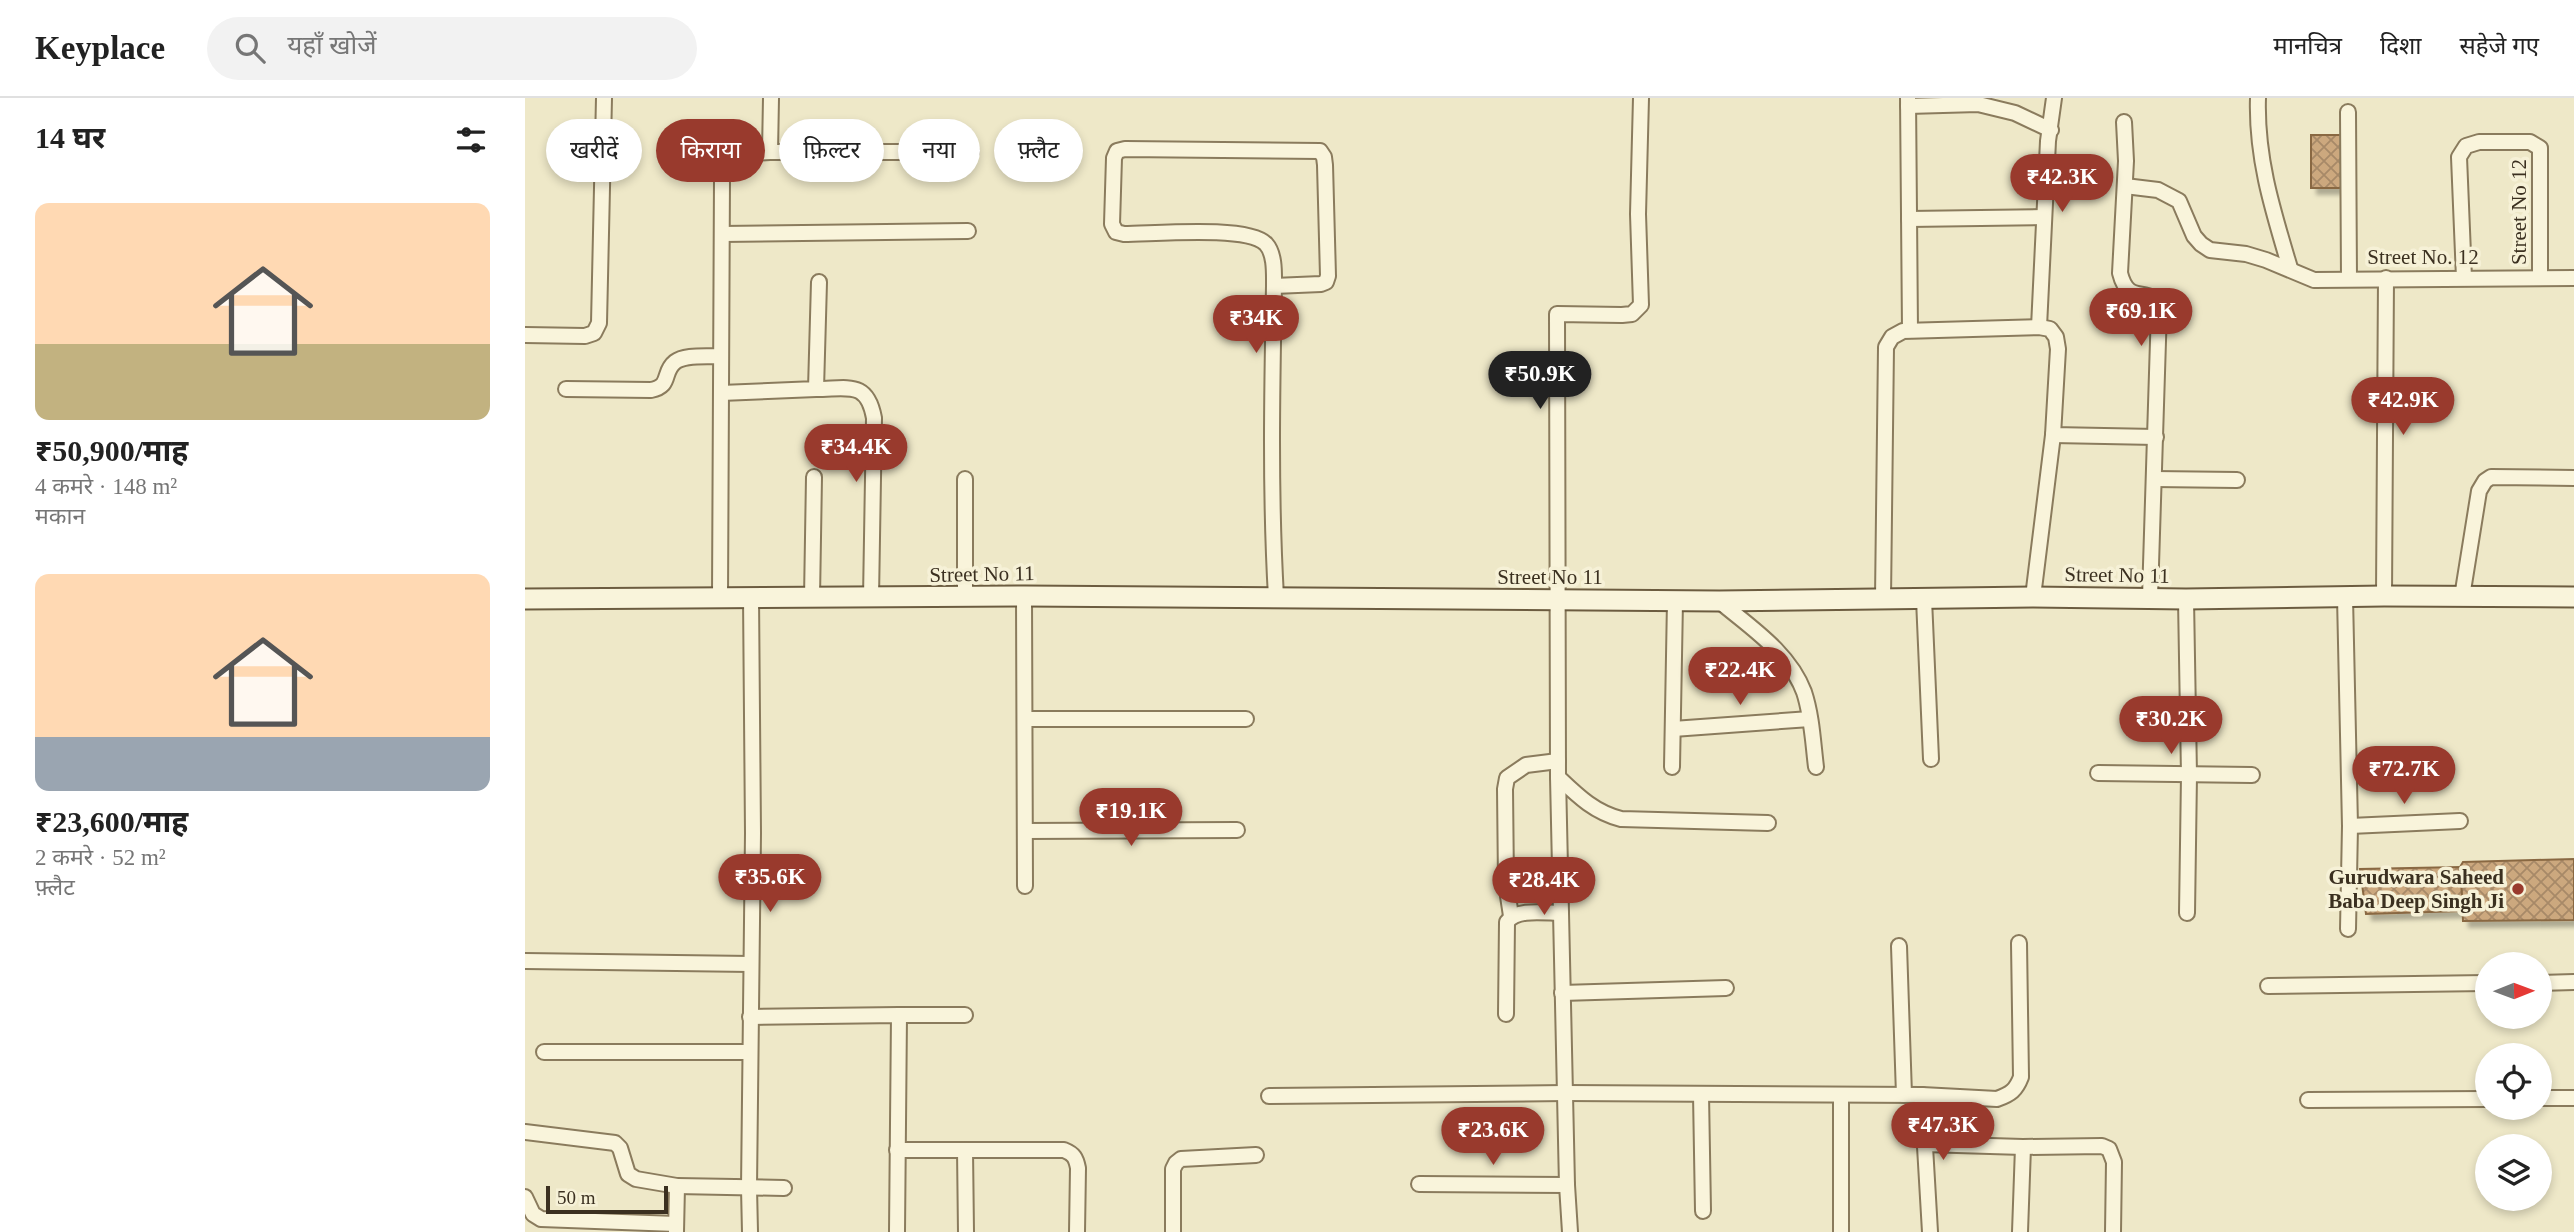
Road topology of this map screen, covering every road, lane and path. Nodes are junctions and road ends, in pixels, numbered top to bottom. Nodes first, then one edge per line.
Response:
1 (604, 98) edge
2 (771, 98) edge
3 (1641, 98) edge
4 (2054, 98) edge
5 (2257, 98) edge
6 (1908, 102) edge
7 (2348, 112) dead end
8 (2124, 122) dead end
9 (2050, 130) junction
10 (770, 152) junction
11 (898, 152) edge
12 (2125, 186) junction
13 (2044, 217) junction
14 (1909, 219) junction
15 (968, 231) dead end
16 (722, 234) junction
17 (2290, 268) junction
18 (2386, 278) junction
19 (2464, 278) junction
20 (2540, 278) junction
21 (2574, 278) edge
22 (2349, 279) junction
23 (819, 282) dead end
24 (1274, 286) junction
25 (2039, 327) junction
26 (1910, 330) junction
27 (525, 335) edge
28 (720, 356) junction
29 (566, 389) dead end
30 (816, 389) junction
31 (721, 393) junction
32 (2053, 435) junction
33 (2156, 437) junction
34 (814, 477) dead end
35 (2574, 478) edge
36 (2154, 479) junction
37 (965, 480) dead end
38 (2237, 480) dead end
39 (751, 596) junction
40 (965, 596) junction
41 (1024, 596) junction
42 (2384, 596) junction
43 (1276, 597) junction
44 (2033, 597) junction
45 (2150, 597) junction
46 (2345, 597) junction
47 (2462, 597) junction
48 (2574, 597) edge
49 (720, 598) junction
50 (812, 598) junction
51 (871, 598) junction
52 (1883, 598) junction
53 (525, 599) edge
54 (1924, 599) junction
55 (2186, 599) junction
56 (1557, 601) junction
57 (1675, 601) junction
58 (1719, 601) junction
59 (1025, 719) junction
60 (1247, 719) dead end
61 (1811, 719) junction
62 (1673, 729) junction
63 (1931, 759) dead end
64 (1558, 761) junction
65 (1672, 767) dead end
66 (1816, 767) dead end
67 (2098, 773) dead end
68 (2189, 775) junction
69 (2252, 775) dead end
70 (1558, 777) junction
71 (2460, 821) dead end
72 (1768, 822) dead end
73 (2350, 826) junction
74 (1237, 830) dead end
75 (1025, 831) junction
76 (1025, 886) dead end
77 (1561, 913) junction
78 (2187, 913) dead end
79 (1511, 916) junction
80 (2348, 929) dead end
81 (2019, 943) dead end
82 (1899, 946) dead end
83 (525, 961) edge
84 (751, 964) junction
85 (2552, 982) edge
86 (2574, 982) edge
87 (2475, 983) edge
88 (2268, 986) dead end
89 (1726, 988) dead end
90 (1562, 993) junction
91 (1506, 1014) dead end
92 (899, 1015) junction
93 (965, 1015) dead end
94 (750, 1017) junction
95 (544, 1052) dead end
96 (750, 1052) junction
97 (1566, 1093) junction
98 (1701, 1094) junction
99 (1840, 1095) junction
100 (1904, 1095) junction
101 (1922, 1095) junction
102 (1269, 1096) dead end
103 (2552, 1098) edge
104 (2574, 1098) edge
105 (2475, 1099) edge
106 (2308, 1100) dead end
107 (525, 1132) edge
108 (1924, 1144) junction
109 (2023, 1147) junction
110 (897, 1150) junction
111 (965, 1150) junction
112 (1256, 1155) dead end
113 (1419, 1184) dead end
114 (1567, 1185) junction
115 (677, 1186) junction
116 (748, 1188) junction
117 (784, 1188) dead end
118 (525, 1197) edge
119 (1703, 1211) dead end
120 (676, 1228) edge
121 (750, 1232) edge
122 (897, 1232) edge
123 (966, 1232) edge
124 (1077, 1232) edge
125 (1173, 1232) edge
126 (1570, 1232) edge
127 (1841, 1232) edge
128 (1930, 1232) edge
129 (2019, 1232) edge
130 (2113, 1232) edge

1 - 27 street
2 - 10 street
3 - 56 street
4 - 9 street
5 - 17 street
6 - 9 street
6 - 14 street
7 - 22 street
8 - 12 street
9 - 13 street
10 - 11 street
10 - 16 street
12 - 17 street
12 - 33 street
13 - 14 street
13 - 25 street
14 - 26 street
15 - 16 street
16 - 28 street
17 - 22 street, Street No. 12
18 - 19 street, Street No. 12
18 - 22 street, Street No. 12
18 - 42 street
19 - 20 street, Street No. 12
19 - 20 street, Street No 12
20 - 21 street, Street No. 12
23 - 30 street
24 - 24 street
24 - 43 street
25 - 26 street
25 - 32 street
26 - 52 street
28 - 29 street
28 - 31 street
30 - 31 street
30 - 51 street
31 - 49 street
32 - 33 street
32 - 44 street
33 - 36 street
34 - 50 street
35 - 47 street
36 - 38 street
36 - 45 street
37 - 40 street
39 - 49 street, Street No 11
39 - 50 street, Street No 11
39 - 84 street
40 - 41 street, Street No 11
40 - 51 street, Street No 11
41 - 43 street, Street No 11
41 - 59 street
42 - 46 street, Street No 11
42 - 47 street, Street No 11
43 - 56 street, Street No 11
44 - 45 street, Street No 11
44 - 54 street, Street No 11
45 - 55 street, Street No 11
46 - 55 street, Street No 11
46 - 73 street
47 - 48 street, Street No 11
49 - 53 street, Street No 11
50 - 51 street, Street No 11
52 - 54 street, Street No 11
52 - 58 street, Street No 11
54 - 63 street
55 - 68 street
56 - 57 street, Street No 11
56 - 64 street
57 - 58 street, Street No 11
57 - 62 street
58 - 61 street
59 - 60 street
59 - 75 street
61 - 62 street
61 - 66 street
62 - 65 street
64 - 70 street
64 - 79 street
67 - 68 street
68 - 69 street
68 - 78 street
70 - 72 street
70 - 77 street
71 - 73 street
73 - 80 street
74 - 75 street
75 - 76 street
77 - 79 street
77 - 90 street
79 - 91 street
81 - 101 street
82 - 100 street
83 - 84 street
84 - 94 street
85 - 86 street
87 - 88 street
89 - 90 street
90 - 97 street
92 - 93 street
92 - 94 street
92 - 110 street
94 - 96 street
95 - 96 street
96 - 116 street
97 - 98 street
97 - 102 street
97 - 114 street
98 - 99 street
98 - 119 street
99 - 100 street
99 - 127 street
100 - 101 street
101 - 108 street
103 - 104 street
105 - 106 street
107 - 115 street
108 - 109 street
108 - 128 street
109 - 129 street
109 - 130 street
110 - 111 street
110 - 122 street
111 - 123 street
111 - 124 street
112 - 125 street
113 - 114 street
114 - 126 street
115 - 116 street
115 - 120 street
116 - 117 street
116 - 121 street
118 - 120 street

